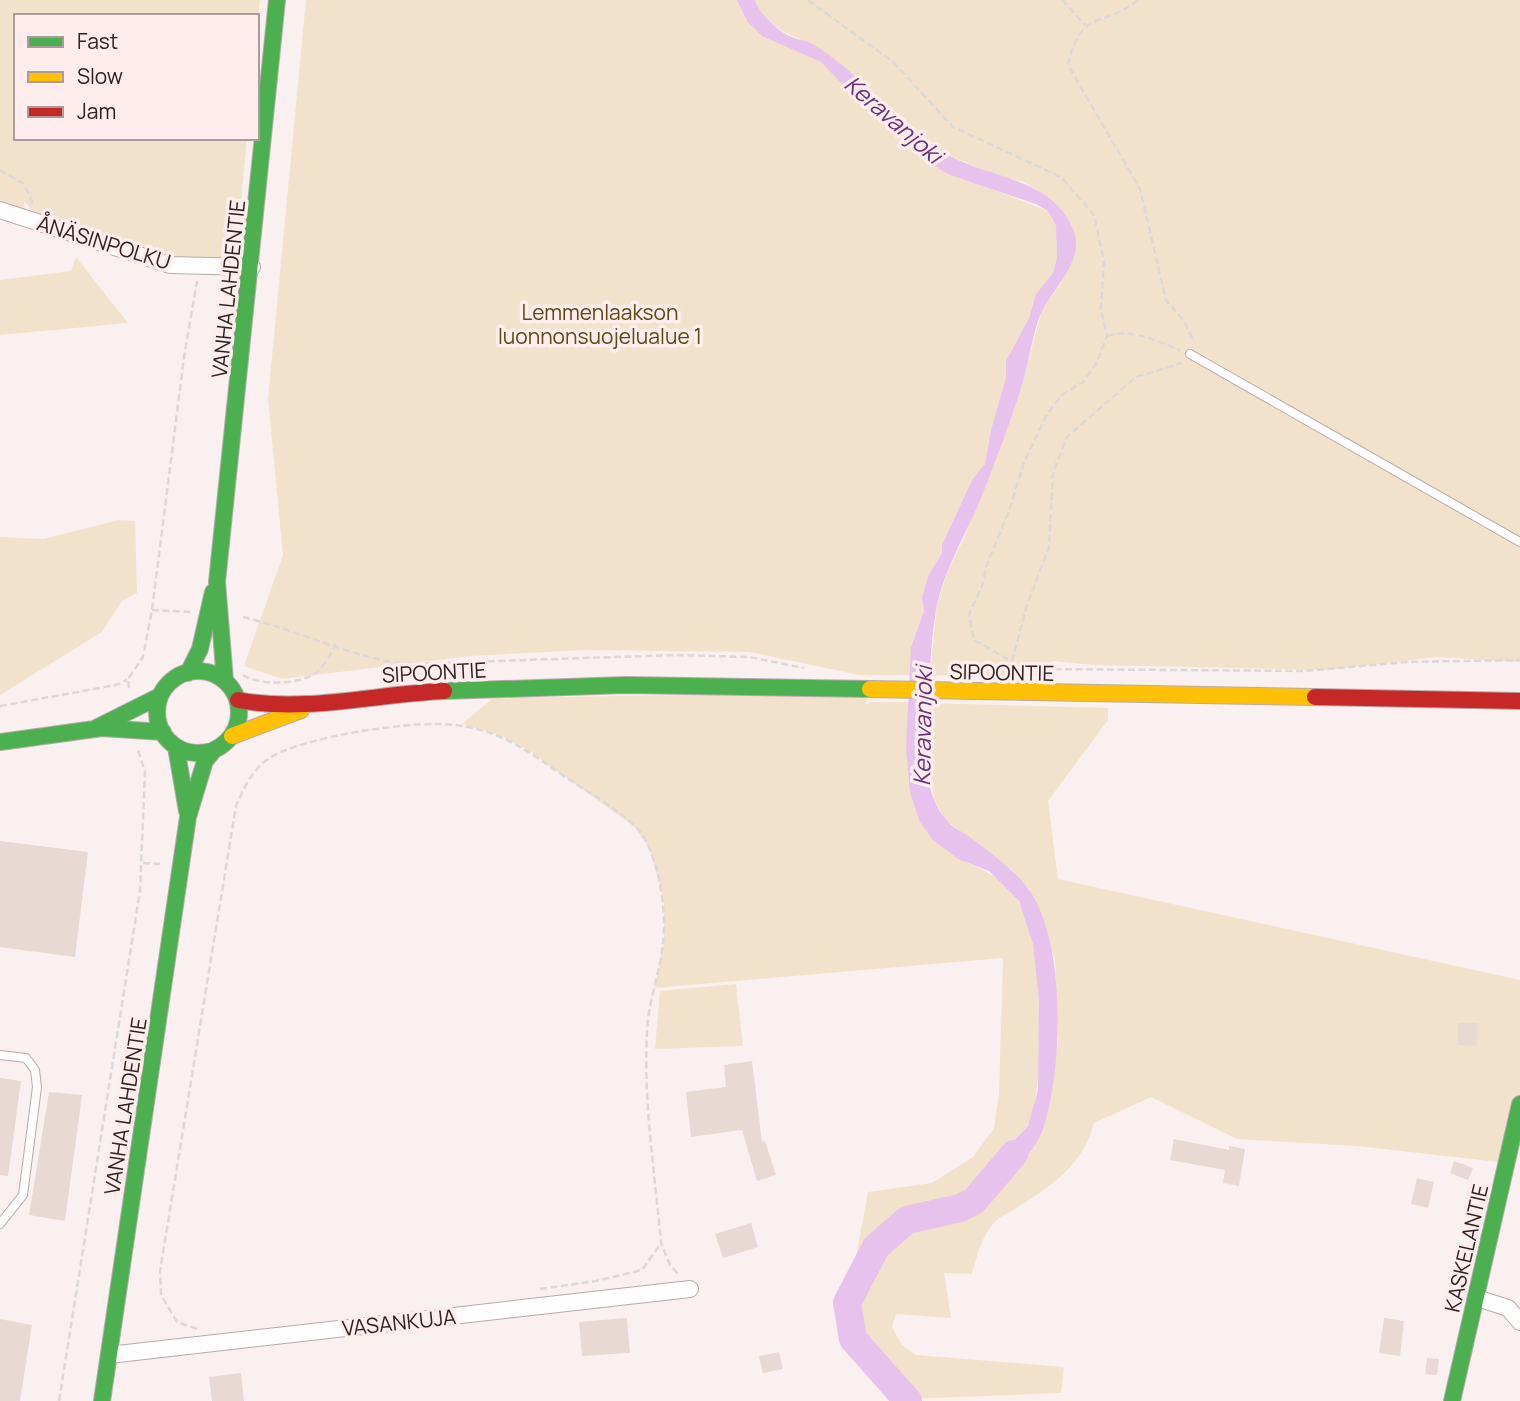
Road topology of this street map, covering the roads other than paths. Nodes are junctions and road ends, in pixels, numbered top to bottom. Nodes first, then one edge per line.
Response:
1 (277, 0) edge
2 (0, 210) edge
3 (252, 267) junction
4 (1190, 354) road end
5 (1520, 542) edge
6 (218, 583) junction
7 (188, 673) junction
8 (225, 681) junction
9 (160, 696) junction
10 (238, 700) junction
11 (1520, 701) edge
12 (316, 704) junction
13 (94, 730) junction
14 (163, 732) junction
15 (232, 736) junction
16 (0, 742) edge
17 (176, 747) junction
18 (214, 750) junction
19 (188, 817) junction
20 (0, 1055) edge
21 (1520, 1104) edge
22 (0, 1224) edge
23 (690, 1289) road end
24 (1476, 1298) junction
25 (1520, 1322) edge
26 (109, 1355) junction
27 (102, 1401) edge
28 (1452, 1401) edge

1 - 3 main road, VANHA LAHDENTIE
2 - 3 street, ÅNÄSINPOLKU
3 - 6 main road, VANHA LAHDENTIE
4 - 5 lane
6 - 7 main road, VANHA LAHDENTIE
6 - 8 main road, VANHA LAHDENTIE
7 - 8 main road
7 - 9 main road
8 - 10 main road
9 - 13 main road
9 - 14 main road
10 - 12 main road, SIPOONTIE
10 - 15 main road
11 - 12 main road, SIPOONTIE
12 - 15 main road, SIPOONTIE
13 - 14 main road
13 - 16 main road
14 - 17 main road
15 - 18 main road
17 - 18 main road
17 - 19 main road, VANHA LAHDENTIE
18 - 19 main road, VANHA LAHDENTIE
19 - 26 main road, VANHA LAHDENTIE
20 - 22 lane
21 - 24 main road, KASKELANTIE
23 - 26 street, VASANKUJA
24 - 25 street
24 - 28 main road, KASKELANTIE
26 - 27 main road, VANHA LAHDENTIE

